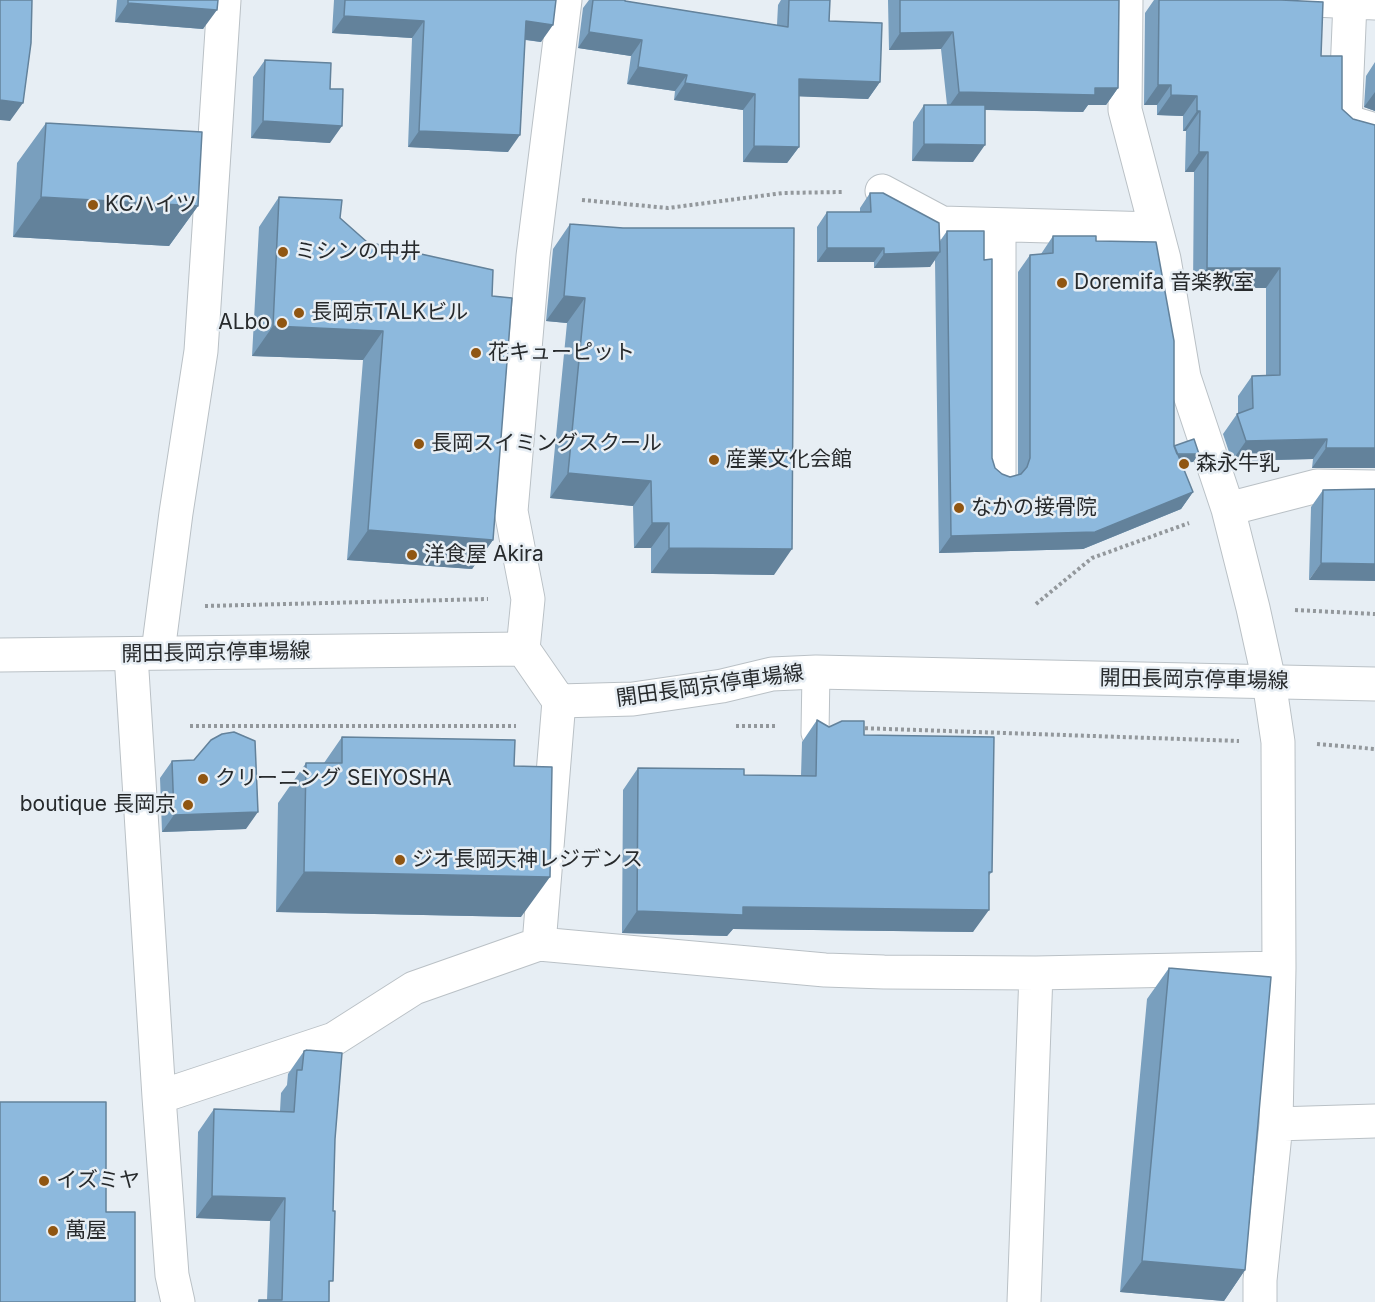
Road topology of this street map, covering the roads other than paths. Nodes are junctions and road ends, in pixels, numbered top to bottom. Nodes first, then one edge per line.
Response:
1 (224, 0) edge
2 (565, 0) edge
3 (1126, 0) edge
4 (1315, 0) edge
5 (1363, 2) edge
6 (1375, 130) edge
7 (882, 191) edge
8 (999, 226) junction
9 (1155, 229) junction
10 (999, 475) edge
11 (1375, 487) edge
12 (1228, 509) junction
13 (523, 649) junction
14 (145, 653) junction
15 (0, 655) edge
16 (816, 672) junction
17 (1269, 681) junction
18 (1375, 684) edge
19 (559, 701) junction
20 (815, 733) edge
21 (538, 944) junction
22 (1279, 968) junction
23 (1036, 973) junction
24 (159, 1097) junction
25 (1375, 1121) edge
26 (1276, 1124) junction
27 (178, 1302) edge
28 (1024, 1302) edge
29 (1260, 1302) edge

1 - 14 street
2 - 13 street
3 - 9 street
4 - 5 street
5 - 6 street
7 - 8 street
8 - 9 street
8 - 10 street
9 - 12 street
11 - 12 street
12 - 17 street
13 - 14 street, 開田長岡京停車場線
13 - 19 street
14 - 15 street, 開田長岡京停車場線
14 - 24 street
16 - 17 street, 開田長岡京停車場線
16 - 19 street, 開田長岡京停車場線
16 - 20 lane
17 - 18 street, 開田長岡京停車場線
17 - 22 street
19 - 21 street
21 - 23 street
21 - 24 street
22 - 23 street
22 - 26 street
23 - 28 street
24 - 27 street
25 - 26 street
26 - 29 street

